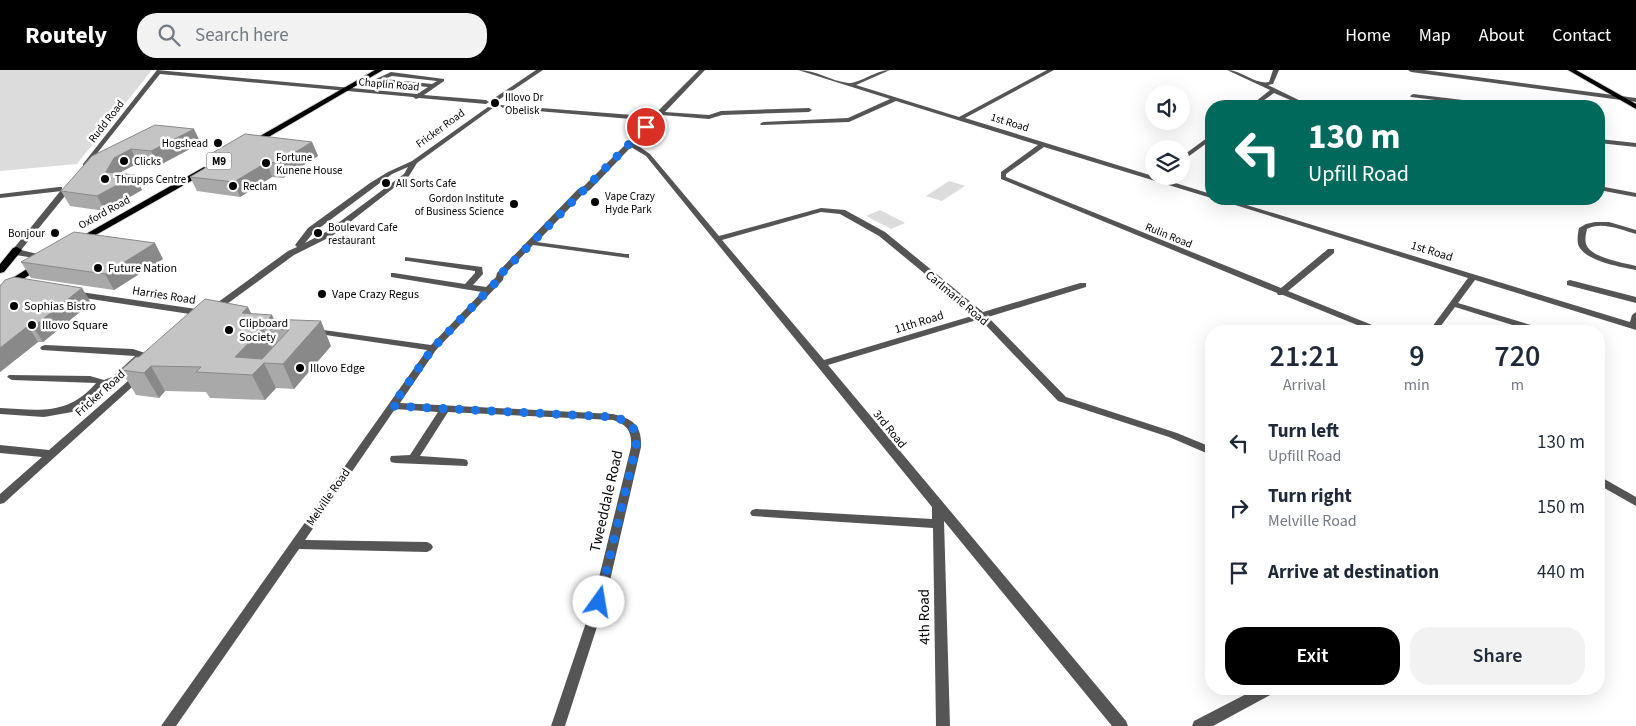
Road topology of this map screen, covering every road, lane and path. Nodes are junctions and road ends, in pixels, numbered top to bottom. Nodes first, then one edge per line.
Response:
1 (211, 70) edge
2 (377, 70) edge
3 (388, 70) edge
4 (540, 70) edge
5 (702, 70) edge
6 (801, 70) edge
7 (887, 70) edge
8 (1051, 70) edge
9 (1230, 70) edge
10 (1276, 70) edge
11 (1411, 70) edge
12 (1571, 70) edge
13 (1581, 70) edge
14 (159, 71) edge
15 (198, 76) junction
16 (851, 85) junction
17 (1262, 85) junction
18 (433, 86) junction
19 (1600, 88) junction
20 (342, 90) junction
21 (1274, 90) junction
22 (1588, 94) junction
23 (1413, 96) dead end
24 (416, 97) junction
25 (1618, 98) junction
26 (896, 99) junction
27 (1260, 100) edge
28 (1295, 100) edge
29 (1446, 100) edge
30 (502, 101) junction
31 (1634, 101) edge
32 (486, 106) junction
33 (1636, 107) edge
34 (809, 110) dead end
35 (660, 113) junction
36 (630, 117) junction
37 (654, 119) junction
38 (959, 119) junction
39 (763, 124) dead end
40 (1205, 142) edge
41 (1605, 142) edge
42 (636, 143) junction
43 (1044, 144) junction
44 (1636, 145) edge
45 (241, 146) edge
46 (1190, 153) edge
47 (414, 162) junction
48 (211, 163) edge
49 (78, 174) edge
50 (1145, 174) edge
51 (1178, 185) edge
52 (587, 188) junction
53 (1605, 189) edge
54 (1205, 194) edge
55 (1636, 195) edge
56 (0, 196) edge
57 (1240, 205) edge
58 (1636, 232) edge
59 (716, 239) junction
60 (536, 244) junction
61 (17, 250) junction
62 (1331, 251) dead end
63 (54, 252) junction
64 (291, 253) junction
65 (626, 256) dead end
66 (408, 259) dead end
67 (1636, 268) edge
68 (0, 270) edge
69 (394, 275) dead end
70 (1472, 276) junction
71 (500, 278) junction
72 (5, 282) edge
73 (1570, 283) dead end
74 (1083, 286) dead end
75 (29, 287) edge
76 (466, 287) junction
77 (488, 290) junction
78 (0, 292) edge
79 (68, 293) edge
80 (1281, 293) junction
81 (1636, 300) edge
82 (1453, 304) junction
83 (982, 316) junction
84 (1636, 316) edge
85 (203, 317) junction
86 (226, 317) edge
87 (1364, 325) edge
88 (1437, 325) edge
89 (1521, 325) edge
90 (1635, 327) edge
91 (304, 329) edge
92 (45, 348) dead end
93 (433, 348) junction
94 (821, 364) junction
95 (149, 366) edge
96 (12, 377) dead end
97 (102, 384) junction
98 (87, 398) junction
99 (113, 399) junction
100 (392, 406) junction
101 (445, 409) junction
102 (0, 411) edge
103 (1205, 448) edge
104 (0, 449) edge
105 (52, 454) junction
106 (395, 459) dead end
107 (413, 459) junction
108 (463, 463) dead end
109 (1605, 484) edge
110 (0, 500) edge
111 (1636, 502) edge
112 (938, 507) junction
113 (756, 513) dead end
114 (938, 524) junction
115 (295, 544) junction
116 (428, 547) dead end
117 (1258, 695) edge
118 (168, 726) edge
119 (558, 726) edge
120 (943, 726) edge
121 (1121, 726) edge
122 (1199, 726) edge

1 - 15 street
2 - 3 street
2 - 20 main road, M9
4 - 30 street
5 - 35 street, Melville Road
6 - 16 street, 1st Road
7 - 16 street
8 - 38 street
9 - 17 street
10 - 17 street
11 - 22 street
12 - 19 main road
13 - 31 main road
14 - 15 street, Chaplin Road
14 - 49 street, Rudd Road
15 - 20 street, Chaplin Road
16 - 26 street, 1st Road
17 - 21 street
18 - 18 street
18 - 24 street
19 - 22 main road
19 - 25 main road
20 - 24 street, Chaplin Road
20 - 45 main road, M9
21 - 27 street
21 - 28 street
22 - 25 street
23 - 29 street
24 - 32 street, Chaplin Road
25 - 31 street
25 - 33 main road
26 - 38 street, 1st Road
26 - 39 street
30 - 32 street
30 - 32 street
30 - 36 street
32 - 47 street, Fricker Road
34 - 35 street
35 - 36 street
35 - 37 street, Melville Road
36 - 37 street
37 - 42 street, Melville Road
38 - 43 street, 1st Road
40 - 46 street
41 - 44 street
42 - 52 street, Melville Road
42 - 59 street, 3rd Road
43 - 50 street, 1st Road
43 - 80 street, Rulin Road
47 - 64 street, Fricker Road
47 - 64 street, Fricker Road
48 - 63 main road, Oxford Road / M9
51 - 54 street, 1st Road
52 - 60 street, Melville Road
52 - 71 street, Melville Road
53 - 55 street
56 - 61 street
57 - 70 street, 1st Road
58 - 67 street
59 - 83 street, Carlmarie Road
59 - 94 street, 3rd Road
60 - 65 street
60 - 71 street, Melville Road
61 - 63 street
61 - 68 main road
62 - 80 street
63 - 72 main road, Oxford Road / M9
64 - 85 street, Fricker Road
66 - 76 street
69 - 76 street
70 - 82 street
70 - 90 street, 1st Road
71 - 77 street, Melville Road
72 - 75 street
72 - 78 main road, Oxford Road / M9
73 - 81 street
74 - 83 street, 11th Road
76 - 77 street
77 - 93 street, Melville Road
79 - 85 street, Harries Road
80 - 87 street, Rulin Road
82 - 88 street
82 - 89 street
83 - 94 street, 11th Road
83 - 103 street, Carlmarie Road
84 - 90 street
85 - 86 street, Harries Road
91 - 93 street
92 - 97 street
93 - 100 street, Melville Road
94 - 112 street, 3rd Road
95 - 99 street, Fricker Road
96 - 97 street
97 - 98 street
98 - 99 street
98 - 102 street
99 - 105 street, Fricker Road
100 - 101 street
100 - 115 street, Melville Road
101 - 107 street
101 - 119 street, Tweeddale Road
104 - 105 street
105 - 110 street, Fricker Road
106 - 107 street
107 - 108 street
109 - 111 street
112 - 114 street, 4th Road
112 - 121 street, 3rd Road
113 - 114 street
114 - 120 street, 4th Road
115 - 116 street
115 - 118 street, Melville Road
117 - 122 street

